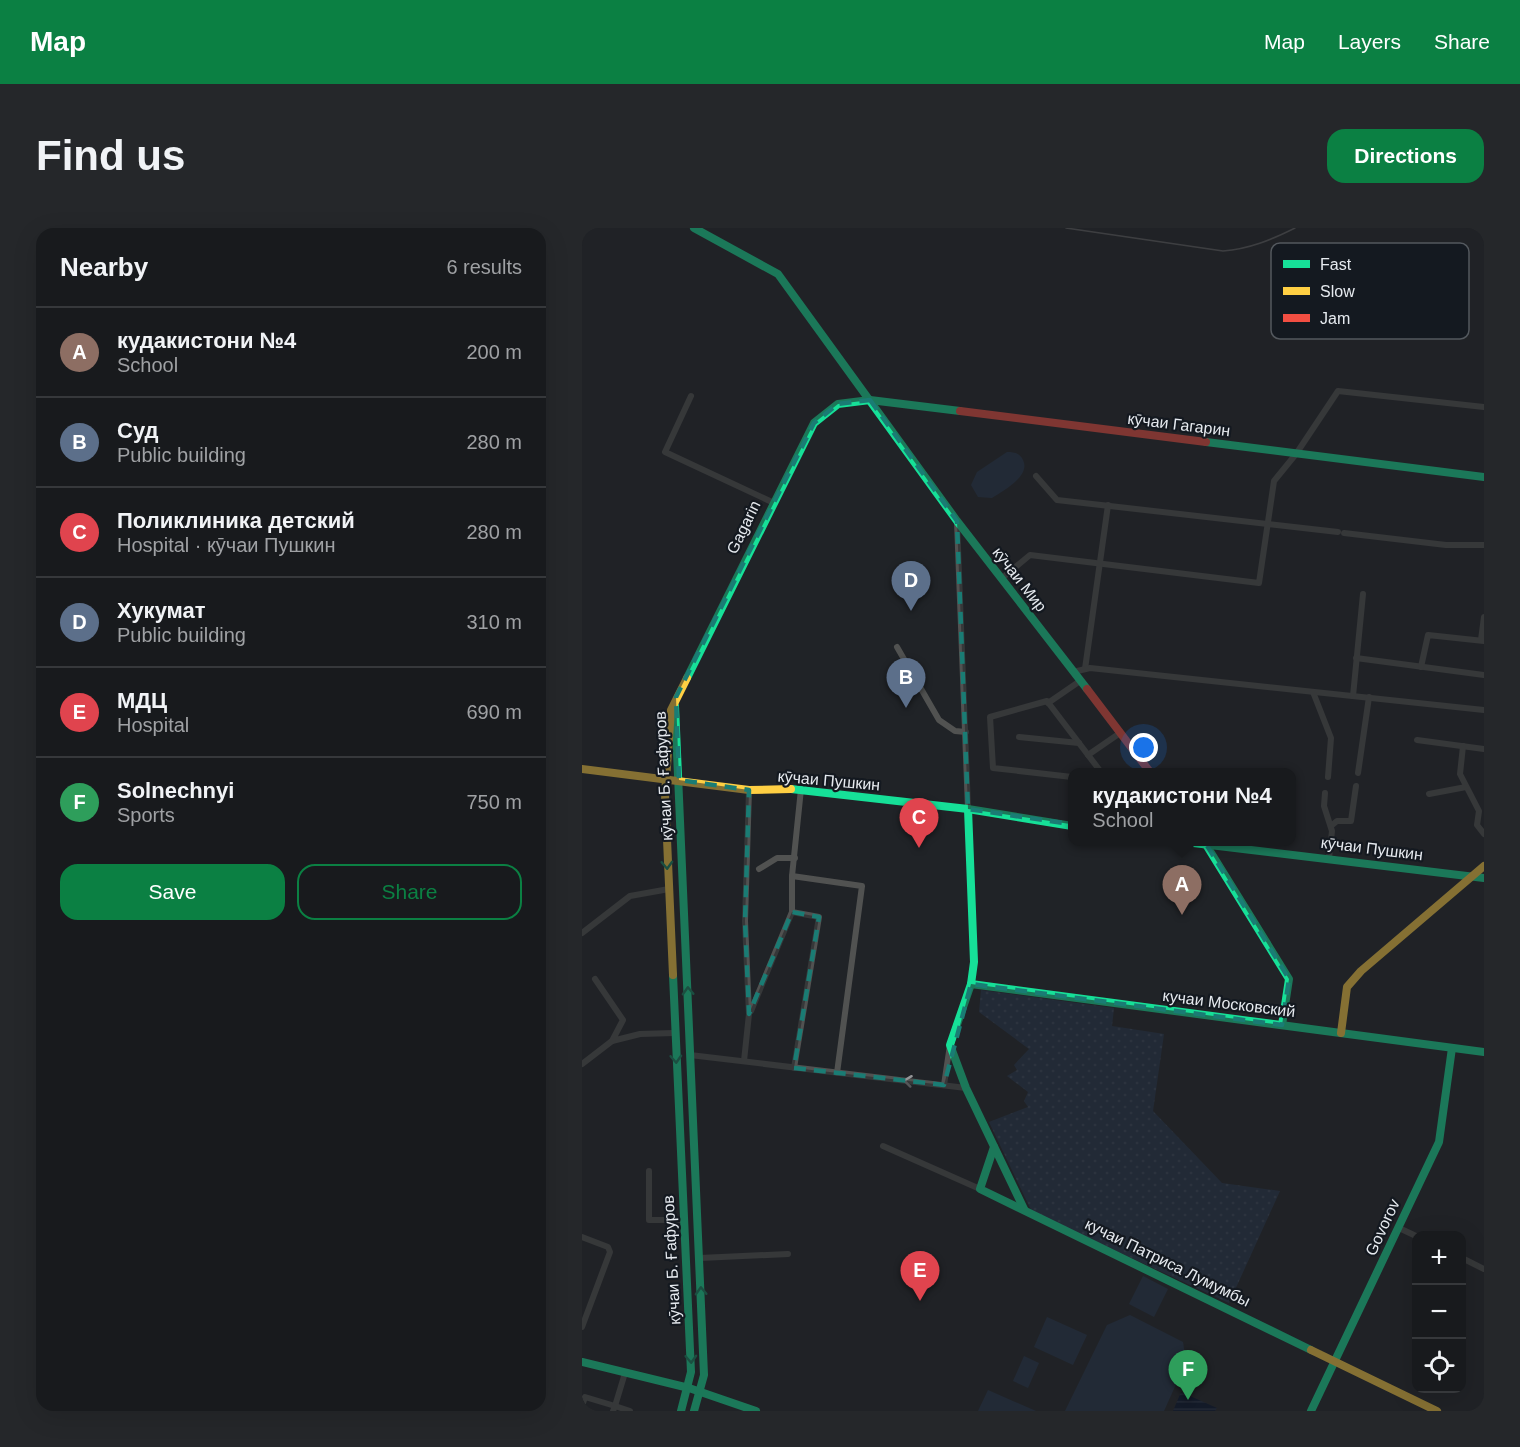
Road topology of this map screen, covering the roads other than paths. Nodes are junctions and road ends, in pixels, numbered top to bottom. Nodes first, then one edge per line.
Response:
1 (694, 228) edge
2 (691, 396) dead end
3 (870, 400) junction
4 (1484, 407) edge
5 (1296, 454) junction
6 (1036, 476) dead end
7 (1484, 477) edge
8 (772, 502) junction
9 (1108, 506) junction
10 (957, 521) junction
11 (1268, 523) junction
12 (1484, 545) edge
13 (1100, 562) junction
14 (1001, 579) junction
15 (1363, 594) dead end
16 (1484, 617) edge
17 (1483, 640) edge
18 (897, 647) dead end
19 (1356, 658) junction
20 (1421, 667) junction
21 (1085, 669) junction
22 (1073, 672) junction
23 (1484, 675) edge
24 (1080, 681) junction
25 (1313, 692) junction
26 (1353, 696) junction
27 (1369, 698) junction
28 (675, 702) junction
29 (1048, 703) junction
30 (1484, 710) edge
31 (966, 732) junction
32 (1120, 733) junction
33 (1019, 737) dead end
34 (1417, 740) dead end
35 (1079, 743) junction
36 (1463, 746) junction
37 (1484, 749) edge
38 (1089, 754) junction
39 (582, 768) edge
40 (1098, 768) edge
41 (1147, 768) edge
42 (1358, 773) dead end
43 (1068, 777) edge
44 (1328, 777) dead end
45 (666, 779) junction
46 (678, 780) junction
47 (1356, 786) dead end
48 (1466, 787) junction
49 (801, 789) junction
50 (749, 790) junction
51 (1325, 793) dead end
52 (1430, 795) dead end
53 (968, 809) junction
54 (1484, 820) edge
55 (1068, 825) edge
56 (1477, 825) junction
57 (1331, 826) junction
58 (1484, 834) edge
59 (1207, 846) edge
60 (1230, 846) edge
61 (795, 858) junction
62 (1329, 858) junction
63 (1484, 866) edge
64 (759, 869) dead end
65 (792, 876) junction
66 (1471, 877) junction
67 (1484, 879) edge
68 (669, 889) junction
69 (792, 912) junction
70 (684, 913) junction
71 (669, 914) junction
72 (582, 933) edge
73 (595, 980) dead end
74 (971, 984) junction
75 (749, 1014) junction
76 (1282, 1025) junction
77 (674, 1033) junction
78 (1341, 1033) junction
79 (612, 1041) junction
80 (950, 1045) junction
81 (1452, 1048) junction
82 (1484, 1052) edge
83 (690, 1055) junction
84 (744, 1061) junction
85 (582, 1064) edge
86 (794, 1068) junction
87 (837, 1073) junction
88 (944, 1085) junction
89 (966, 1088) junction
90 (883, 1146) dead end
91 (994, 1147) junction
92 (649, 1171) dead end
93 (980, 1189) junction
94 (1024, 1209) junction
95 (697, 1219) junction
96 (685, 1220) junction
97 (1399, 1228) junction
98 (1412, 1234) edge
99 (582, 1237) edge
100 (788, 1254) dead end
101 (700, 1258) junction
102 (1466, 1260) edge
103 (1484, 1269) edge
104 (582, 1328) edge
105 (582, 1362) edge
106 (1336, 1362) junction
107 (625, 1372) junction
108 (689, 1388) junction
109 (700, 1391) junction
110 (582, 1406) edge
111 (614, 1409) edge
112 (630, 1411) edge
113 (681, 1411) edge
114 (694, 1411) edge
115 (756, 1411) edge
116 (1311, 1411) edge
117 (1437, 1411) edge

1 - 3 street, кӯчаи Мир
2 - 8 street
3 - 5 street, кӯчаи Гагарин
3 - 8 street, Gagarin
3 - 10 street, кӯчаи Мир
4 - 5 street
5 - 7 street, кӯчаи Гагарин
5 - 11 street
6 - 9 street
8 - 28 street, Gagarin
9 - 11 street
9 - 13 street
10 - 14 street, кӯчаи Мир
10 - 31 street
11 - 12 street
11 - 13 street
13 - 14 street
13 - 21 street
14 - 22 street, кӯчаи Мир
15 - 19 street
16 - 17 street
17 - 20 street
18 - 31 street
19 - 20 street
19 - 26 street
20 - 23 street
21 - 22 street
21 - 25 street
22 - 24 street, кӯчаи Мир
24 - 29 street
24 - 32 street, кӯчаи Мир
25 - 26 street
25 - 44 street
26 - 27 street
27 - 30 street
27 - 42 street
28 - 45 street, кӯчаи Б. Ғафуров
28 - 46 street, кӯчаи Б. Ғафуров
29 - 35 street
29 - 43 street
31 - 53 street
32 - 38 street
32 - 41 street, кӯчаи Мир
33 - 35 street
34 - 36 street
35 - 38 street
36 - 37 street
36 - 48 street
38 - 40 street
39 - 45 street, кӯчаи Пушкин
45 - 46 street, кӯчаи Пушкин
45 -> 68 street, кӯчаи Б. Ғафуров
46 - 50 street, кӯчаи Пушкин
46 - 70 street, кӯчаи Б. Ғафуров
47 - 57 street
48 - 52 street
48 - 56 street
49 - 50 street, кӯчаи Пушкин
49 - 53 street, кӯчаи Пушкин
49 - 61 street
50 - 75 street
51 - 57 street
53 - 55 street, кӯчаи Пушкин
53 - 74 street
54 - 56 street
56 - 58 street
57 - 62 street
59 - 76 street
60 - 62 street, кӯчаи Пушкин
61 - 64 street
61 - 65 street
62 - 66 street, кӯчаи Пушкин
63 - 66 street
65 - 69 street
65 - 87 street
66 - 67 street, кӯчаи Пушкин
66 - 78 street
68 - 71 street, кӯчаи Б. Ғафуров
68 - 72 street
69 - 75 street
69 - 86 street
70 - 71 street
83 -> 70 street, кӯчаи Б. Ғафуров
71 - 77 street, кӯчаи Б. Ғафуров
73 - 79 street
74 - 76 street, кучаи Московский
74 - 80 street
75 - 84 street
76 - 78 street, кучаи Московский
77 - 79 street
77 -> 96 street, кӯчаи Б. Ғафуров
78 - 81 street, кучаи Московский
79 - 85 street
80 - 88 street
80 - 89 street
81 - 82 street, кучаи Московский
81 - 97 street, Govorov
83 - 84 street
83 - 95 street, кӯчаи Б. Ғафуров
84 - 86 street
86 - 87 street
88 -> 87 street
88 - 89 street
89 - 91 street
90 - 93 street, кучаи Патриса Лумумбы
91 - 93 street
91 - 94 street
92 - 96 street
93 - 94 street, кучаи Патриса Лумумбы
94 - 106 street, кучаи Патриса Лумумбы
95 - 96 street
95 - 101 street, кӯчаи Б. Ғафуров
96 -> 108 street, кӯчаи Б. Ғафуров
97 - 98 street
97 - 106 street, Govorov
99 - 104 street
100 - 101 street
109 -> 101 street, кӯчаи Б. Ғафуров
102 - 103 street
105 - 107 street
106 - 116 street, Govorov
106 - 117 street, кучаи Патриса Лумумбы
107 - 108 street
107 - 111 street
108 - 109 street
108 - 113 street, кӯчаи Б. Ғафуров
109 - 114 street, кӯчаи Б. Ғафуров
109 - 115 street
110 - 111 street
111 - 112 street

